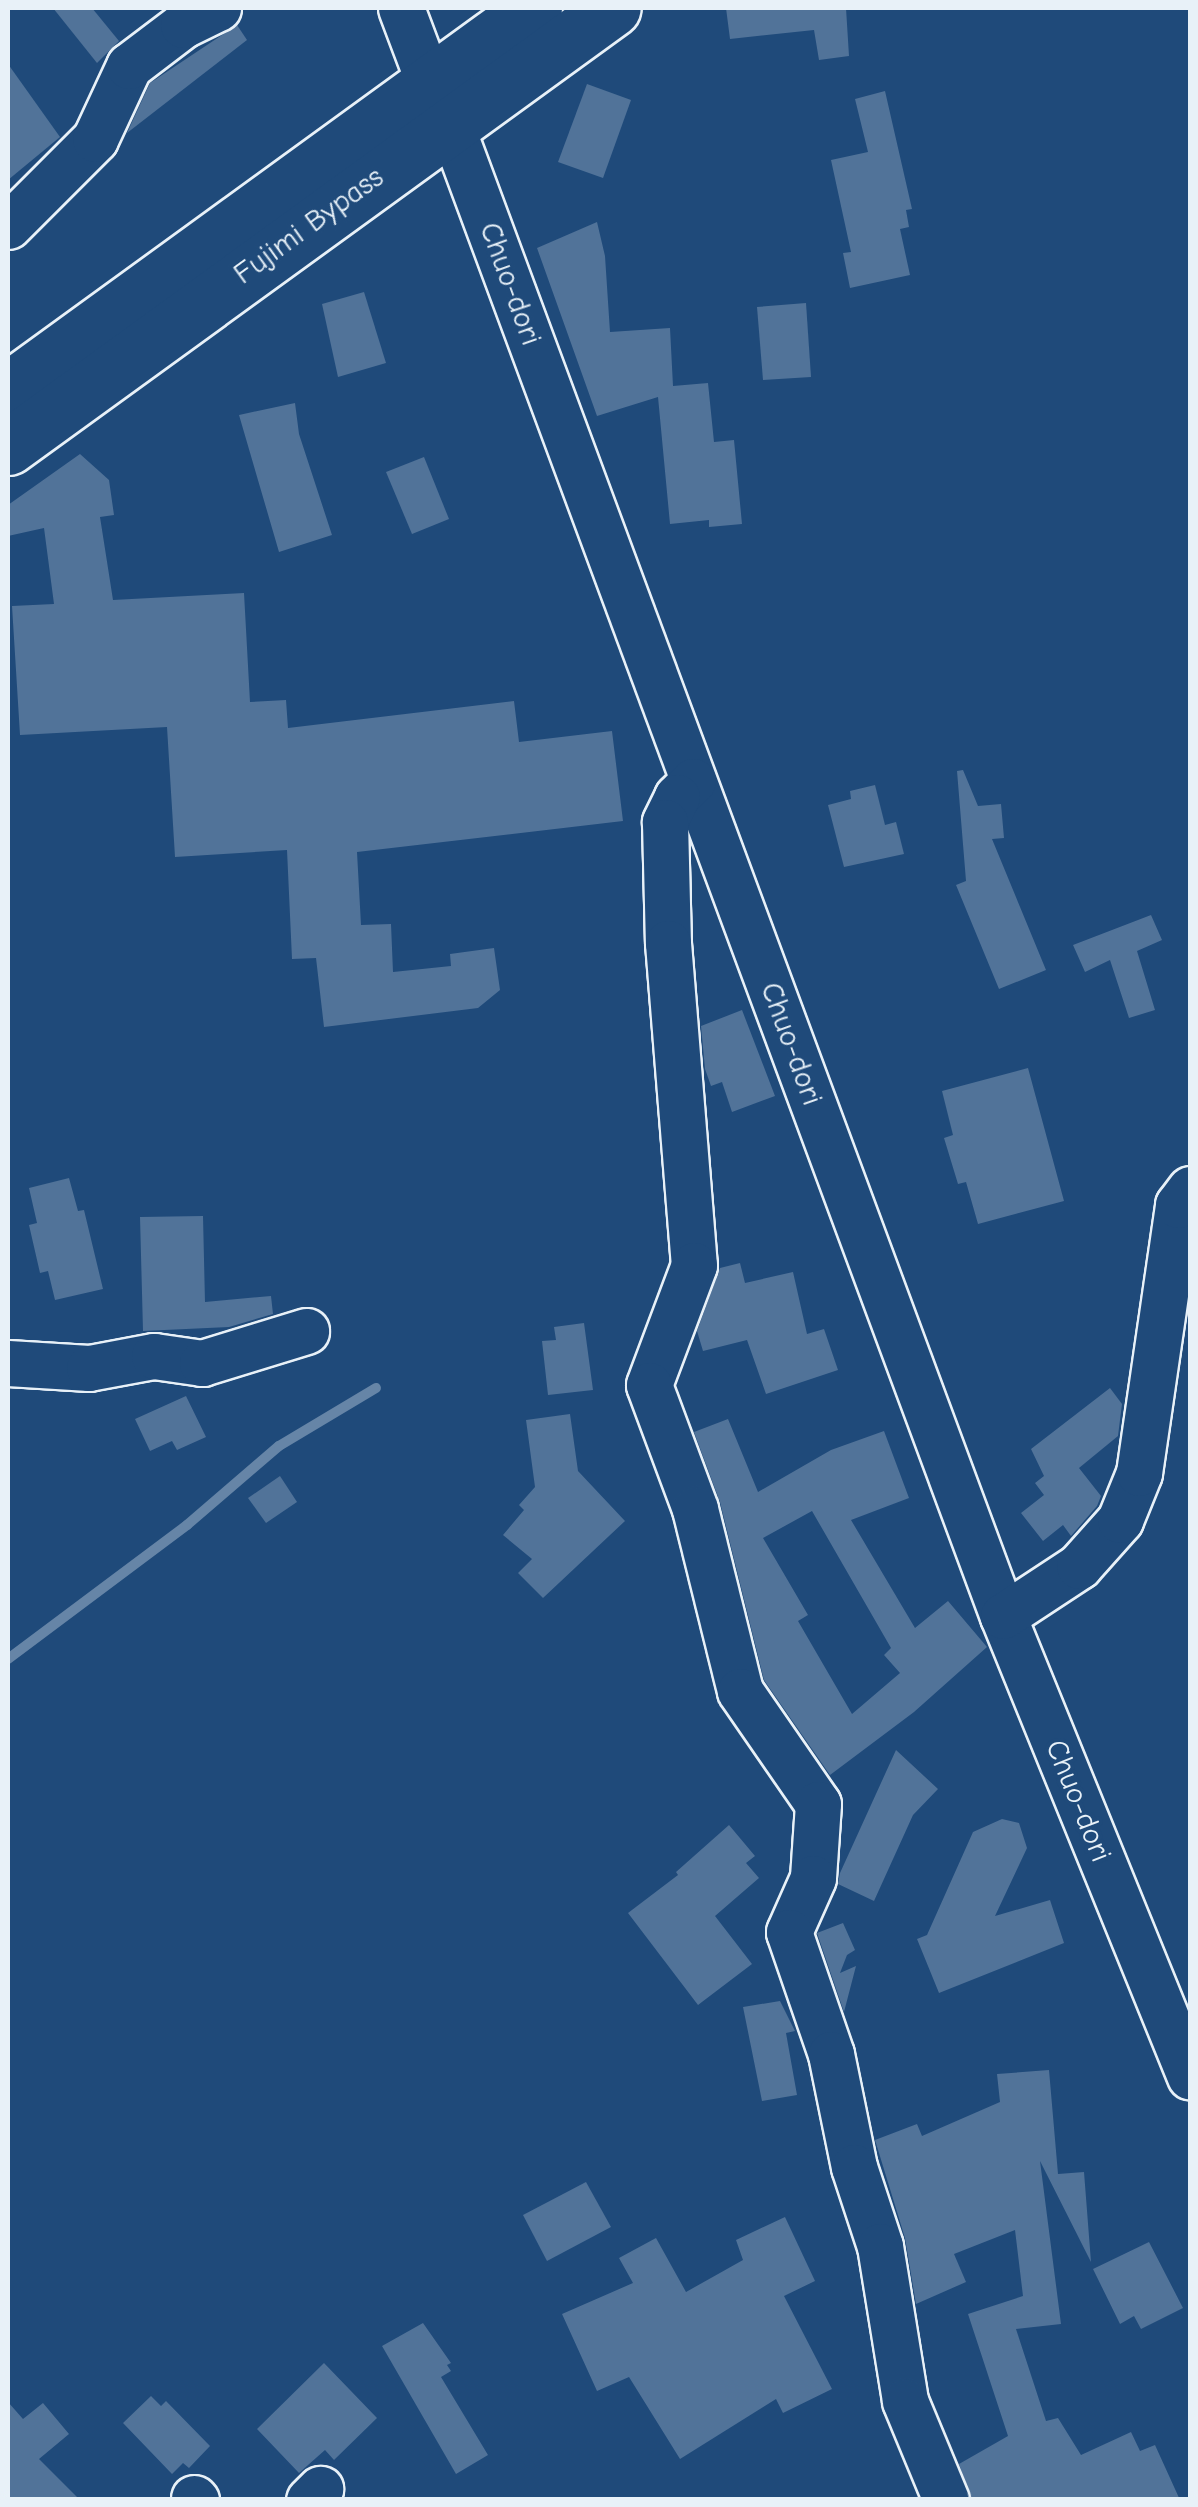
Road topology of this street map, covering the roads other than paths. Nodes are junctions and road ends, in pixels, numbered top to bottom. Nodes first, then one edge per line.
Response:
1 (218, 8) edge
2 (401, 8) edge
3 (534, 8) edge
4 (612, 8) edge
5 (440, 104) junction
6 (8, 226) edge
7 (8, 390) edge
8 (8, 447) edge
9 (693, 781) junction
10 (1190, 1188) edge
11 (306, 1331) dead end
12 (8, 1363) edge
13 (1003, 1616) junction
14 (1190, 2077) edge
15 (946, 2500) edge

1 - 6 street
2 - 5 street, Chuo-dori
3 - 5 highway, Fujimi Bypass
4 - 5 highway, Fujimi Bypass
5 - 7 highway, Fujimi Bypass
5 - 8 highway, Fujimi Bypass
5 - 9 street, Chuo-dori
9 - 13 street, Chuo-dori
9 - 15 street
10 - 13 street
11 - 12 street
13 - 14 street, Chuo-dori

